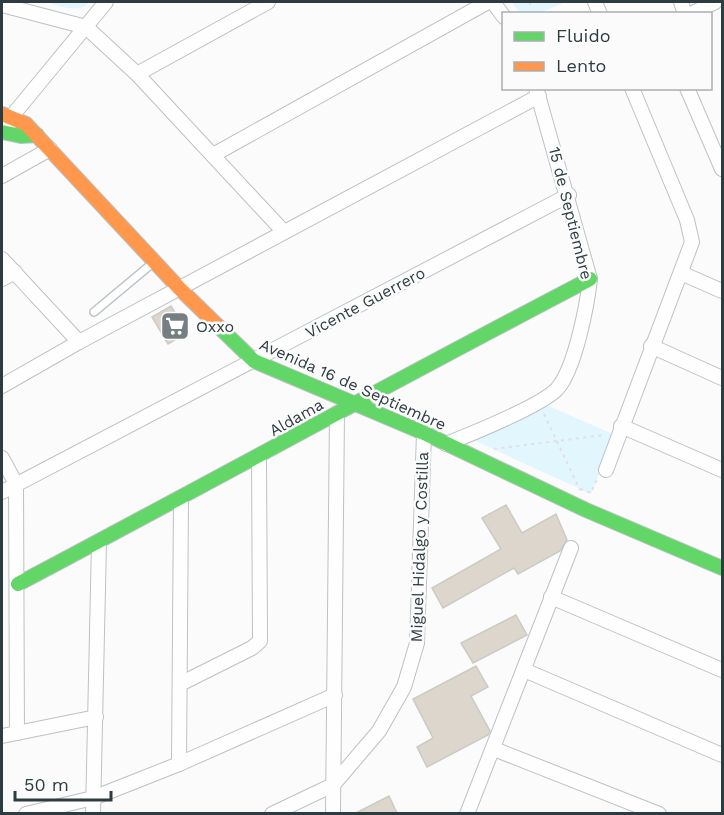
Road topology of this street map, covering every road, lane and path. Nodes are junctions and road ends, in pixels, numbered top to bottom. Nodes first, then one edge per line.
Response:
1 (106, 2) edge
2 (268, 2) edge
3 (488, 2) edge
4 (493, 2) edge
5 (529, 2) edge
6 (715, 2) edge
7 (2, 5) edge
8 (532, 7) dead end
9 (695, 12) edge
10 (502, 14) edge
11 (86, 27) junction
12 (137, 74) junction
13 (633, 90) edge
14 (688, 90) edge
15 (538, 92) edge
16 (7, 115) edge
17 (4, 133) edge
18 (37, 135) junction
19 (50, 150) junction
20 (213, 155) junction
21 (723, 170) edge
22 (2, 176) edge
23 (568, 195) junction
24 (284, 232) junction
25 (2, 259) edge
26 (154, 262) junction
27 (15, 272) junction
28 (681, 273) junction
29 (2, 279) edge
30 (590, 279) junction
31 (179, 288) junction
32 (723, 291) edge
33 (94, 312) dead end
34 (79, 342) junction
35 (651, 346) junction
36 (254, 361) junction
37 (723, 378) edge
38 (2, 386) edge
39 (537, 402) junction
40 (351, 403) junction
41 (338, 413) junction
42 (620, 429) junction
43 (424, 433) junction
44 (556, 441) junction
45 (446, 444) junction
46 (493, 449) dead end
47 (259, 456) junction
48 (2, 458) edge
49 (606, 470) dead end
50 (723, 470) edge
51 (16, 484) junction
52 (2, 492) edge
53 (181, 499) junction
54 (586, 510) junction
55 (99, 543) junction
56 (571, 548) dead end
57 (723, 568) edge
58 (18, 584) junction
59 (551, 597) junction
60 (524, 670) junction
61 (723, 670) edge
62 (180, 684) junction
63 (334, 695) junction
64 (96, 717) junction
65 (17, 733) junction
66 (2, 736) edge
67 (494, 749) junction
68 (723, 755) edge
69 (179, 764) junction
70 (333, 785) junction
71 (93, 798) junction
72 (26, 813) edge
73 (93, 813) edge
74 (272, 813) edge
75 (333, 813) edge
76 (467, 813) edge
77 (658, 813) edge

1 - 11 street
2 - 12 street
3 - 20 street
4 - 10 street
5 - 8 path
6 - 9 street
7 - 11 street
11 - 12 street
11 - 16 street
12 - 20 street
13 - 28 street
14 - 21 street
15 - 23 street, 15 de Septiembre
15 - 24 street
16 - 17 street
16 - 18 street, Avenida 16 de Septiembre
17 - 18 street
18 - 19 street, Avenida 16 de Septiembre
19 - 22 street
19 - 26 street, Avenida 16 de Septiembre
20 - 24 street
23 - 30 street, 15 de Septiembre
23 - 36 street, Vicente Guerrero
24 - 31 street
25 - 27 street
26 - 31 street, Avenida 16 de Septiembre
26 - 33 lane
27 - 29 street
27 - 34 street
28 - 32 street
28 - 35 street
30 - 39 street, 15 de Septiembre
30 - 40 street, Aldama
31 - 34 street
31 - 36 street, Avenida 16 de Septiembre
34 - 38 street
35 - 37 street
35 - 42 street
36 - 40 street, Avenida 16 de Septiembre
36 - 51 street, Vicente Guerrero
39 - 44 path
39 - 45 street, 15 de Septiembre
40 - 41 street, Aldama
40 - 43 street, Avenida 16 de Septiembre
41 - 47 street, Aldama
41 - 63 street
42 - 44 path
42 - 49 street
42 - 50 street
43 - 45 street, Avenida 16 de Septiembre
43 - 70 street, Miguel Hidalgo y Costilla
44 - 46 path
44 - 54 path
45 - 54 street, Avenida 16 de Septiembre
47 - 53 street, Aldama
47 - 62 street
48 - 51 street
51 - 52 street, Vicente Guerrero
51 - 58 street
53 - 55 street, Aldama
53 - 62 street
54 - 57 street, Avenida 16 de Septiembre
55 - 58 street, Aldama
55 - 64 street
56 - 59 street
58 - 65 street
59 - 60 street
59 - 61 street
60 - 67 street
60 - 68 street
62 - 69 street
63 - 69 street
63 - 70 street
64 - 65 street
64 - 71 street
65 - 66 street
67 - 76 street
67 - 77 street
69 - 71 street
70 - 74 street, Miguel Hidalgo y Costilla
70 - 75 street
71 - 72 street
71 - 73 street

